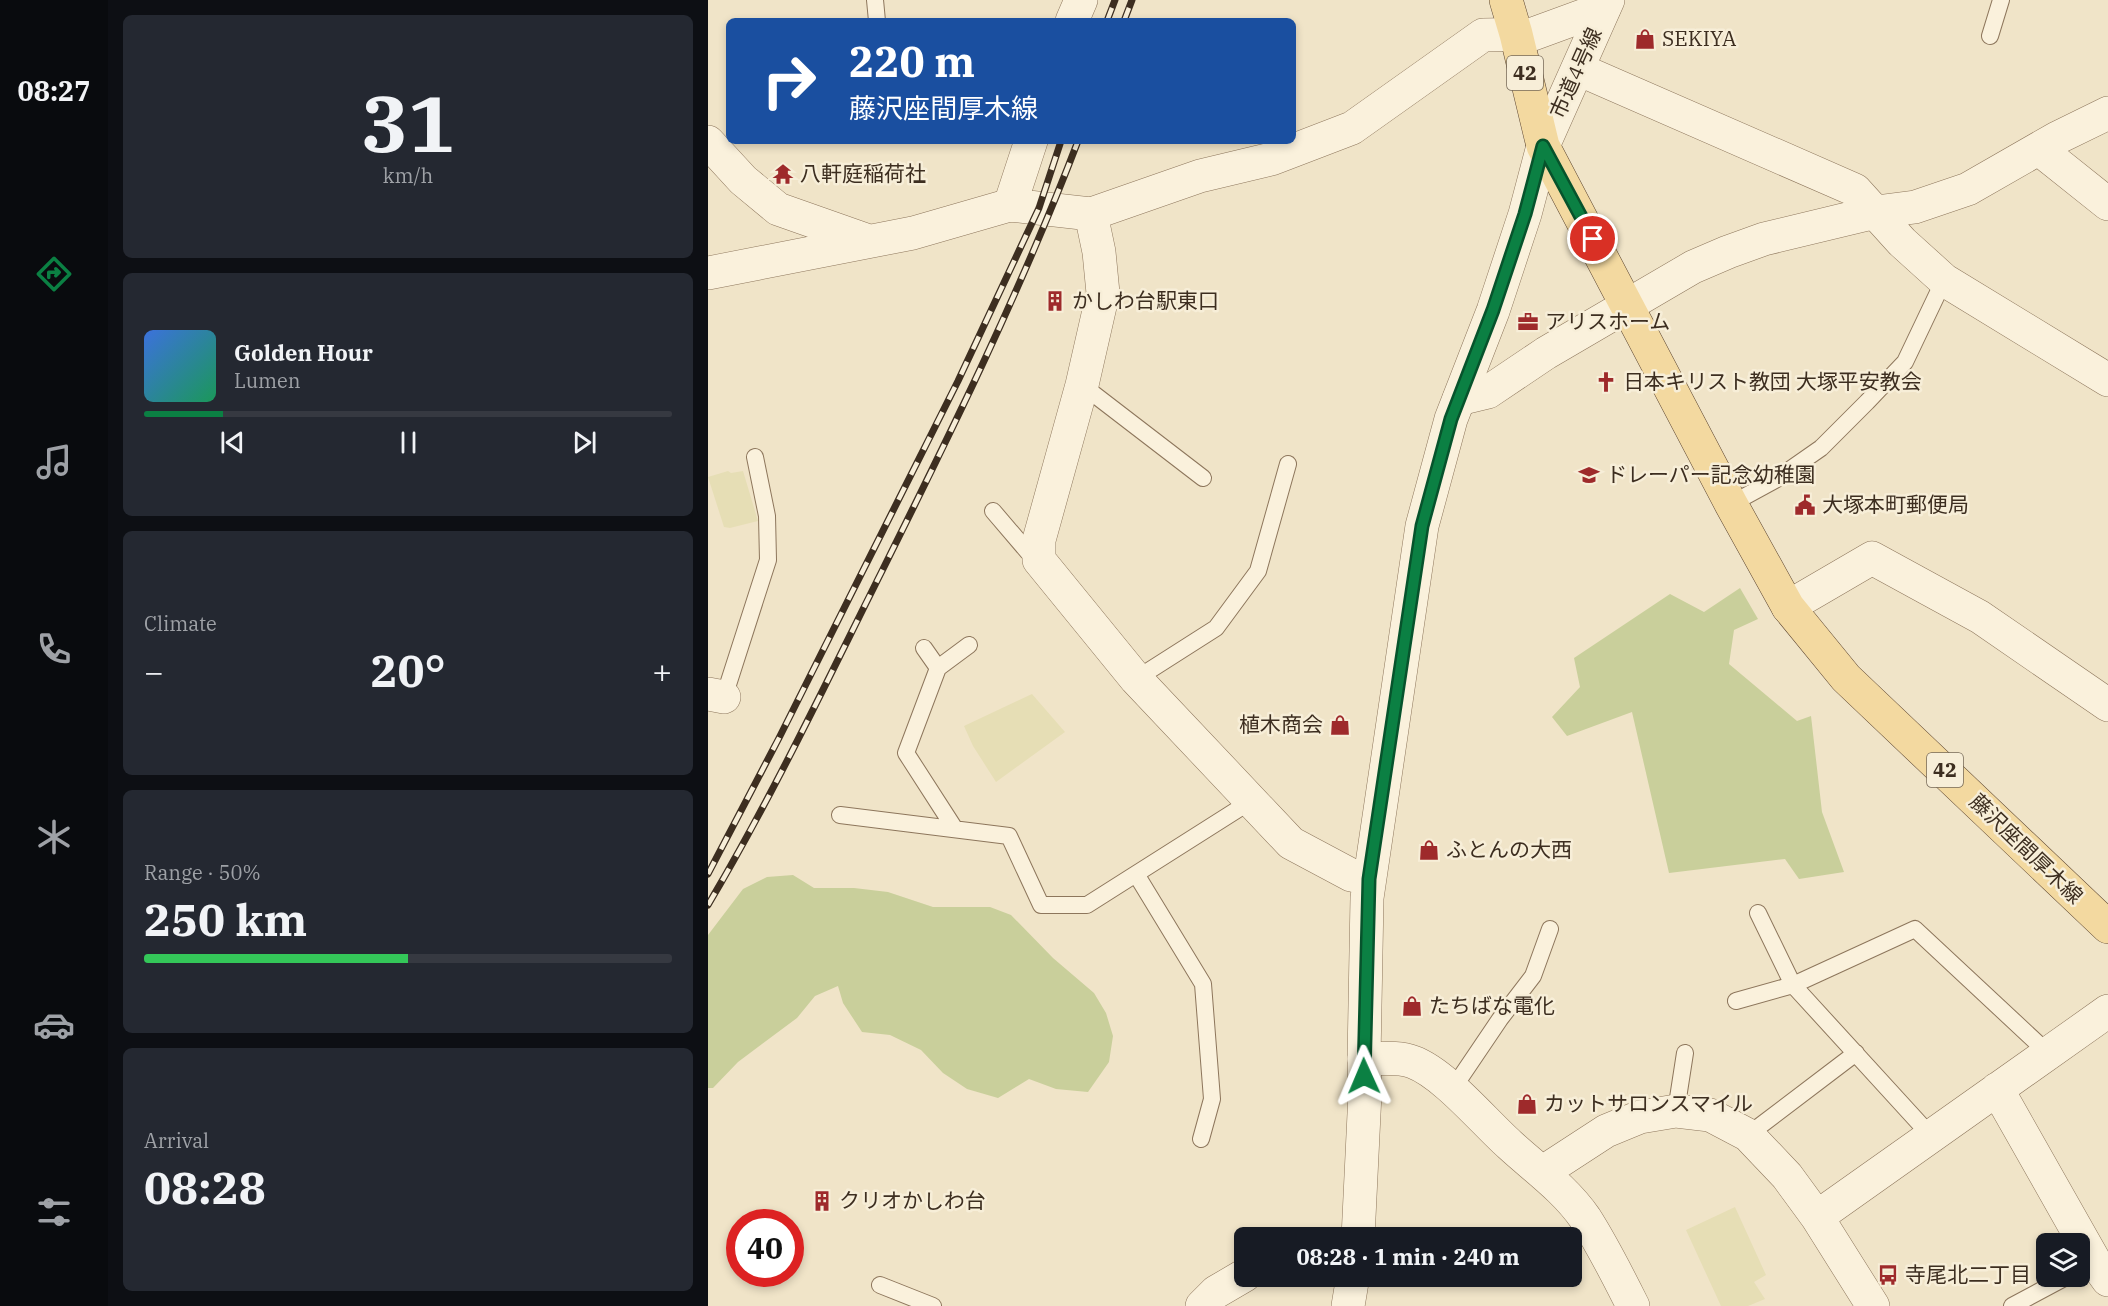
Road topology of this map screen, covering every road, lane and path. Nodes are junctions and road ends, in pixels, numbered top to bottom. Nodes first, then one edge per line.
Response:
1 (875, 0) edge
2 (1081, 0) edge
3 (1506, 0) edge
4 (2001, 0) edge
5 (1606, 4) edge
6 (877, 18) edge
7 (1073, 18) edge
8 (1516, 34) junction
9 (1990, 36) dead end
10 (1578, 69) junction
11 (2108, 113) edge
12 (708, 142) edge
13 (1030, 144) edge
14 (1543, 146) junction
15 (2039, 149) junction
16 (2108, 204) edge
17 (1010, 205) junction
18 (1876, 212) junction
19 (1091, 214) junction
20 (868, 241) junction
21 (708, 273) edge
22 (1944, 280) junction
23 (1628, 305) junction
24 (2108, 381) edge
25 (1082, 384) junction
26 (1459, 399) junction
27 (755, 457) dead end
28 (1288, 464) dead end
29 (1203, 478) dead end
30 (1731, 504) junction
31 (993, 511) dead end
32 (1039, 560) junction
33 (1788, 608) junction
34 (969, 645) dead end
35 (924, 648) dead end
36 (938, 668) junction
37 (1136, 679) junction
38 (716, 695) edge
39 (2108, 705) edge
40 (1251, 801) junction
41 (840, 815) dead end
42 (955, 829) junction
43 (1136, 874) junction
44 (1369, 879) junction
45 (1758, 912) dead end
46 (2108, 927) edge
47 (1550, 929) dead end
48 (1793, 985) junction
49 (1736, 1001) dead end
50 (2108, 1011) edge
51 (1685, 1053) dead end
52 (1856, 1053) junction
53 (2048, 1053) junction
54 (1364, 1059) junction
55 (1997, 1089) junction
56 (1452, 1090) junction
57 (1676, 1111) junction
58 (1748, 1135) junction
59 (1931, 1136) junction
60 (1201, 1140) dead end
61 (1543, 1172) junction
62 (1817, 1217) junction
63 (1359, 1227) edge
64 (2069, 1233) edge
65 (1234, 1281) edge
66 (879, 1285) dead end
67 (1351, 1287) edge
68 (2054, 1287) edge
69 (933, 1306) edge
70 (1202, 1306) edge
71 (1348, 1306) edge
72 (1633, 1306) edge
73 (1873, 1306) edge
74 (2012, 1306) edge

1 - 6 lane
2 - 7 street
3 - 8 main road, 藤沢座間厚木線 / 42
4 - 9 lane
5 - 8 street
5 - 10 street, 市道4号線
8 - 14 main road, 藤沢座間厚木線 / 42
8 - 19 street
10 - 14 street, 市道4号線
10 - 18 street
11 - 15 street
12 - 20 street
13 - 17 street
14 - 23 main road, 藤沢座間厚木線 / 42
14 - 26 street, 市道4号線
15 - 16 street
15 - 18 street
17 - 19 street
17 - 20 street
18 - 22 street
18 - 23 street
19 - 25 street
20 - 21 street
22 - 24 street
22 - 30 lane
23 - 26 street
23 - 30 main road, 藤沢座間厚木線 / 42
25 - 29 lane
25 - 32 street
26 - 44 street, 市道4号線
27 - 38 lane
28 - 37 lane
30 - 33 main road, 藤沢座間厚木線 / 42
31 - 32 lane
32 - 37 street
33 - 39 street
33 - 46 main road, 藤沢座間厚木線 / 42
34 - 36 lane
35 - 36 lane
36 - 42 lane
37 - 40 street
40 - 43 lane
40 - 44 street
41 - 42 lane
42 - 43 lane
43 - 60 lane
44 - 54 street, 市道4号線
45 - 48 lane
47 - 56 lane
48 - 49 lane
48 - 52 lane
48 - 53 lane
50 - 53 street
51 - 57 lane
52 - 58 lane
52 - 59 lane
53 - 55 street
54 - 56 street
54 - 63 street, 市道4号線
55 - 59 street
55 - 64 street
56 - 61 street
57 - 58 street
57 - 61 street
58 - 62 street
59 - 62 street
61 - 72 street
62 - 73 street
65 - 70 street
66 - 69 lane
67 - 71 street
68 - 74 lane

